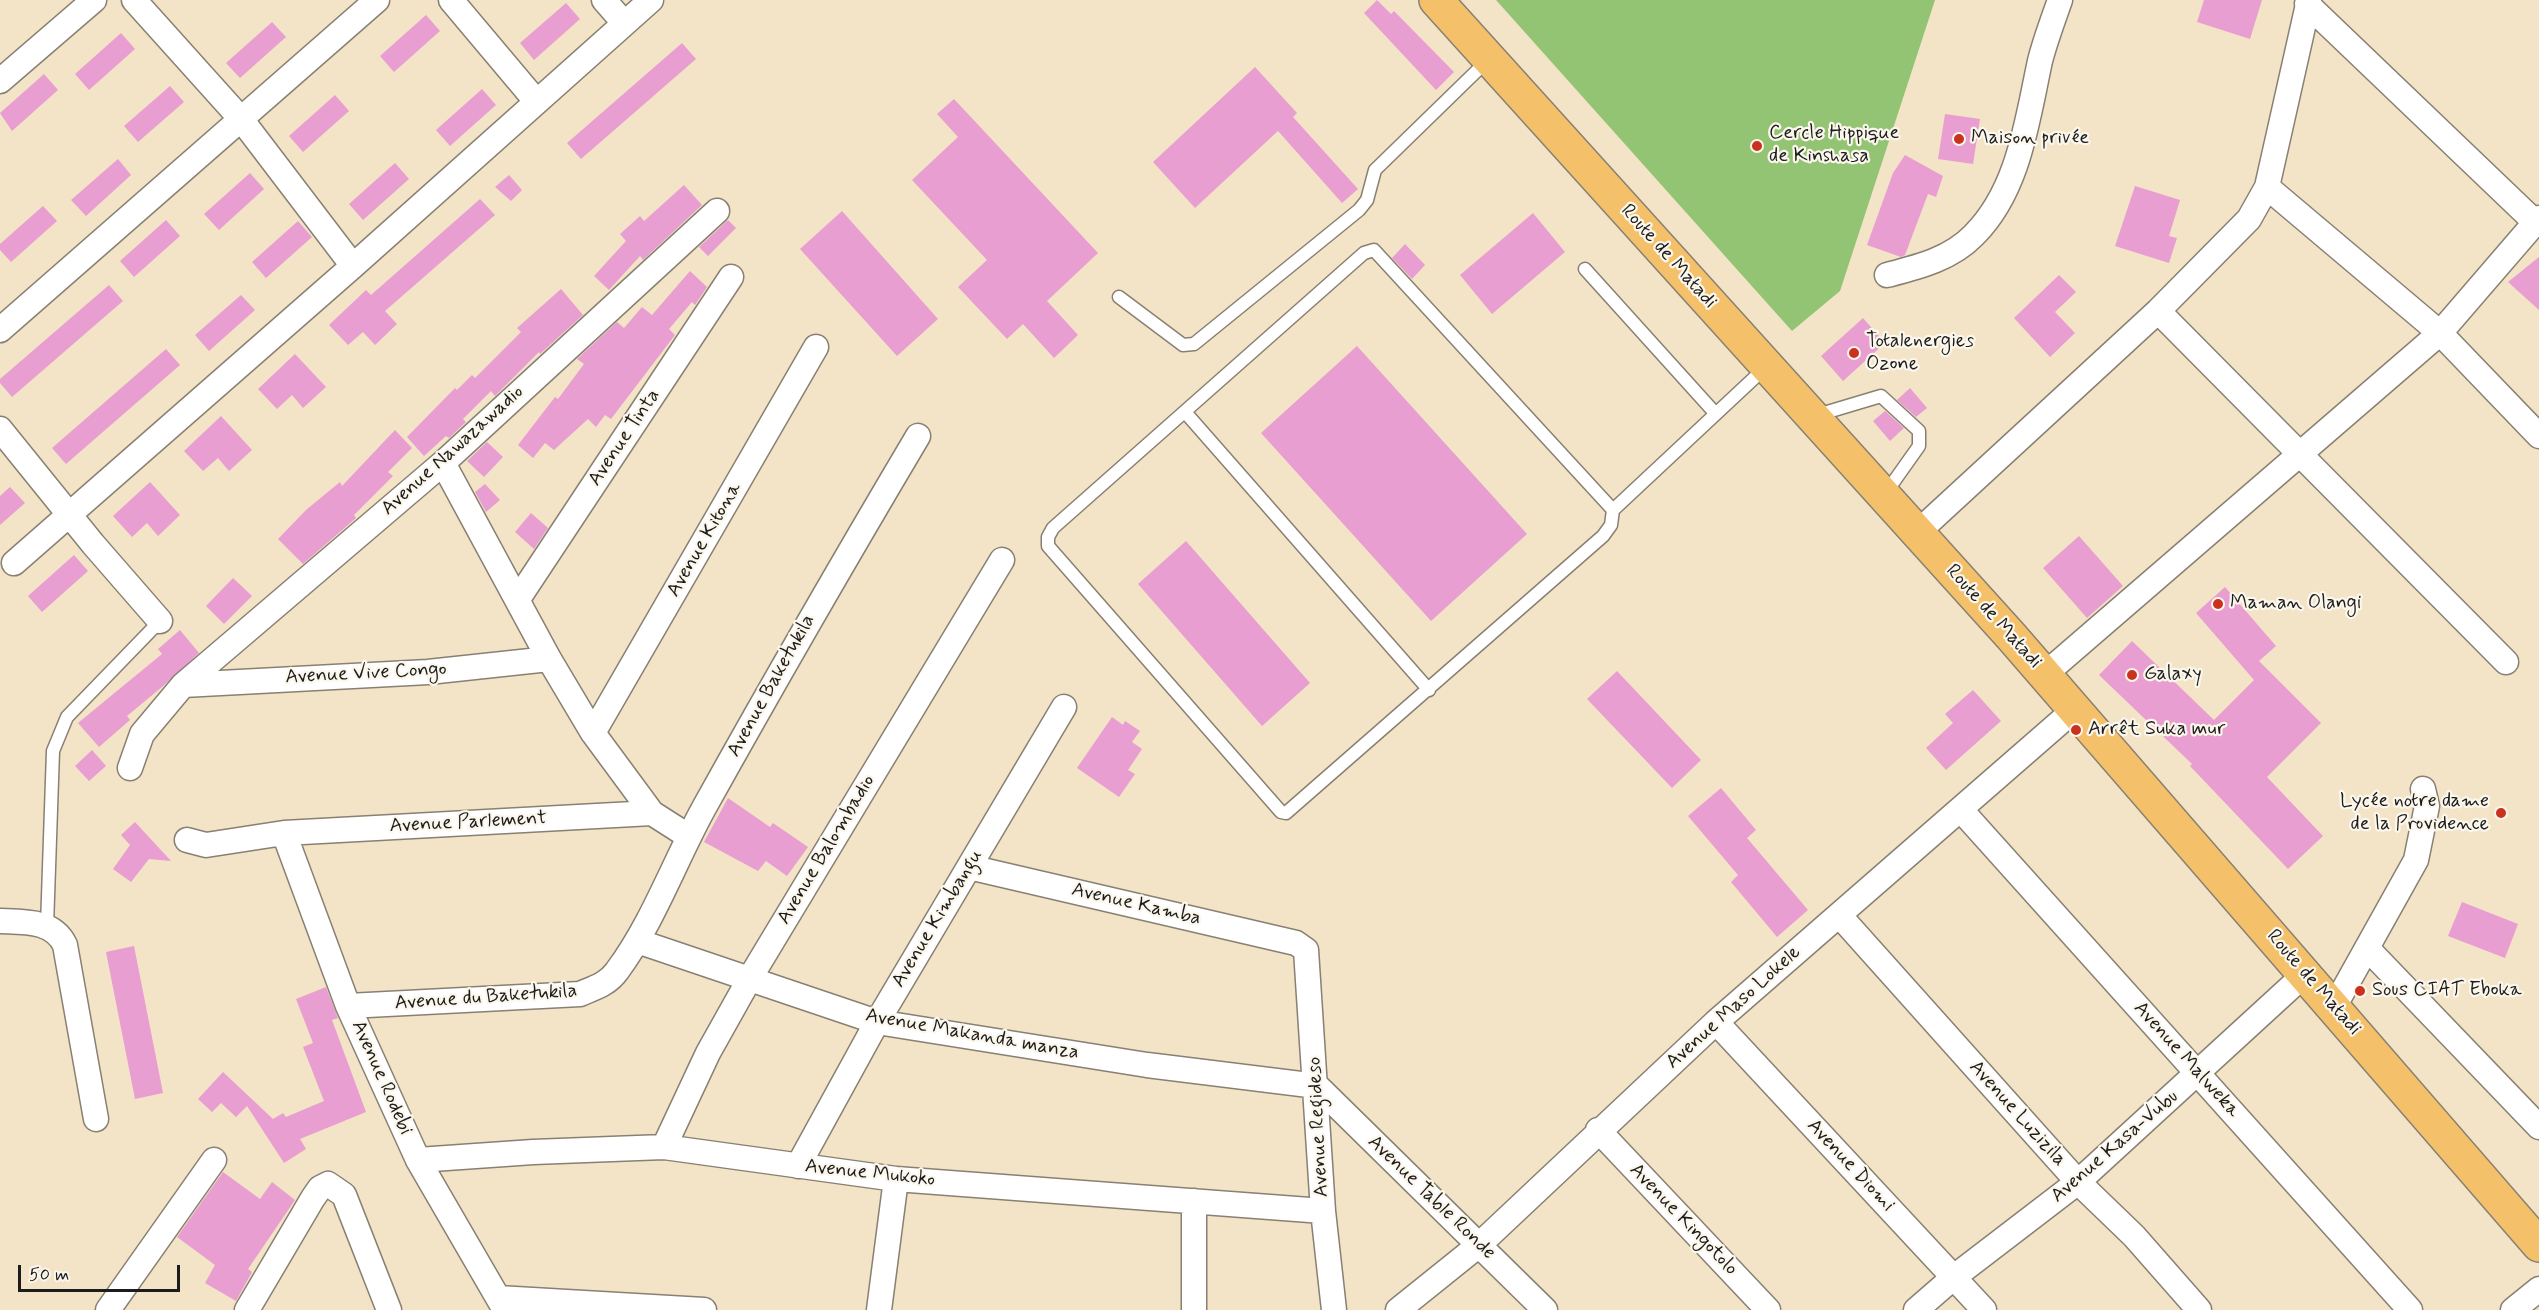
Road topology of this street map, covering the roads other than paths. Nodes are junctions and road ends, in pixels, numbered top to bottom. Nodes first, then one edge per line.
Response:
1 (94, 0) edge
2 (134, 0) edge
3 (377, 0) edge
4 (451, 0) edge
5 (604, 0) edge
6 (651, 0) edge
7 (1436, 0) edge
8 (2060, 0) edge
9 (2308, 2) edge
10 (624, 23) junction
11 (1488, 59) junction
12 (0, 81) edge
13 (536, 101) junction
14 (242, 119) junction
15 (2267, 187) junction
16 (717, 211) dead end
17 (2537, 220) edge
18 (353, 266) junction
19 (1585, 269) dead end
20 (1887, 275) dead end
21 (731, 277) dead end
22 (1119, 297) dead end
23 (2158, 311) junction
24 (0, 330) edge
25 (2440, 333) junction
26 (816, 347) dead end
27 (1767, 366) junction
28 (1185, 412) junction
29 (1715, 413) junction
30 (1813, 416) junction
31 (0, 429) edge
32 (918, 436) dead end
33 (2539, 436) edge
34 (2301, 455) junction
35 (443, 463) junction
36 (1883, 495) junction
37 (1613, 510) junction
38 (70, 514) junction
39 (1918, 532) junction
40 (1002, 560) dead end
41 (14, 563) dead end
42 (518, 599) junction
43 (160, 621) joint
44 (549, 659) junction
45 (2506, 662) dead end
46 (2044, 675) junction
47 (183, 685) junction
48 (1429, 690) junction
49 (1064, 707) dead end
50 (2074, 710) junction
51 (593, 734) junction
52 (130, 768) dead end
53 (2423, 789) dead end
54 (1961, 810) junction
55 (652, 813) junction
56 (285, 833) junction
57 (688, 836) junction
58 (187, 840) dead end
59 (969, 867) junction
60 (1839, 915) junction
61 (0, 921) edge
62 (46, 926) junction
63 (637, 941) junction
64 (1302, 945) joint
65 (2367, 948) junction
66 (2305, 974) junction
67 (750, 978) junction
68 (348, 1006) junction
69 (2334, 1007) junction
70 (877, 1022) junction
71 (1716, 1022) junction
72 (2198, 1073) junction
73 (1317, 1086) junction
74 (96, 1119) dead end
75 (2539, 1127) edge
76 (1598, 1131) junction
77 (664, 1147) junction
78 (214, 1160) dead end
79 (418, 1161) junction
80 (798, 1166) junction
81 (896, 1179) junction
82 (2078, 1182) junction
83 (1194, 1201) junction
84 (1323, 1211) junction
85 (1479, 1245) junction
86 (2539, 1245) edge
87 (1954, 1278) junction
88 (2539, 1289) edge
89 (501, 1304) edge
90 (108, 1310) edge
91 (247, 1310) edge
92 (389, 1310) edge
93 (704, 1310) edge
94 (879, 1310) edge
95 (1194, 1310) edge
96 (1334, 1310) edge
97 (1398, 1310) edge
98 (1545, 1310) edge
99 (1768, 1310) edge
100 (1917, 1310) edge
101 (1984, 1310) edge
102 (2199, 1310) edge
103 (2410, 1310) edge
104 (2513, 1310) edge

1 - 12 street
2 - 14 street
3 - 14 street
4 - 13 street
5 - 10 street
6 - 10 street
7 - 11 main road, Route de Matadi
8 - 20 street
9 - 15 street
9 - 17 street
10 - 13 street
11 - 22 lane
11 - 27 main road, Route de Matadi
13 - 18 street
14 - 18 street
14 - 24 street
15 - 23 street
15 - 25 street
16 - 35 street, Avenue Nawazawadio
17 - 25 street
18 - 38 street
19 - 29 lane
21 - 42 street, Avenue Tinta
23 - 34 street
23 - 39 street
25 - 33 street
25 - 34 street
26 - 51 street, Avenue Kitona
27 - 29 lane
27 - 30 main road, Route de Matadi
28 - 37 lane
28 - 48 lane
28 - 48 lane
29 - 37 lane
30 - 36 main road, Route de Matadi
30 - 36 lane
31 - 38 street
32 - 57 street, Avenue Baketukila
34 - 45 street
34 - 46 street
35 - 42 street
35 - 47 street, Avenue Nawazawadio
36 - 39 main road, Route de Matadi
37 - 48 lane
38 - 41 street
38 - 43 street
39 - 46 main road, Route de Matadi
40 - 67 street, Avenue Balombadio
42 - 44 street
43 - 62 lane
44 - 47 street, Avenue Vive Congo
44 - 51 street
46 - 50 main road, Route de Matadi
47 - 52 street, Avenue Nawazawadio
49 - 59 street, Avenue Kimbangu
50 - 54 street, Avenue Maso Lokele
50 - 66 main road, Route de Matadi
51 - 55 street
53 - 65 street
54 - 60 street, Avenue Maso Lokele
54 - 72 street, Avenue Malweka
55 - 56 street, Avenue Parlement
55 - 57 street
56 - 58 street, Avenue Parlement
56 - 68 street, Avenue Rodebi
57 - 63 street, Avenue Baketukila
59 - 64 street, Avenue Kamba
59 - 70 street, Avenue Kimbangu
60 - 71 street, Avenue Maso Lokele
60 - 82 street, Avenue Luzizila
61 - 62 street
62 - 74 street
63 - 67 street, Avenue Makanda manza
63 - 68 street, Avenue du Baketukila
64 - 73 street, Avenue Regideso
65 - 69 street
65 - 75 street
66 - 69 main road, Route de Matadi
66 - 72 street, Avenue Kasa-Vubu
67 - 70 street, Avenue Makanda manza
67 - 77 street, Avenue Balombadio
68 - 79 street, Avenue Rodebi
69 - 86 main road, Route de Matadi
70 - 73 street, Avenue Makanda manza
70 - 80 street, Avenue Kimbangu
71 - 76 street, Avenue Maso Lokele
71 - 87 street, Avenue Diomi
72 - 82 street, Avenue Kasa-Vubu
72 - 103 street, Avenue Malweka
73 - 84 street, Avenue Regideso
73 - 85 street, Avenue Table Ronde
76 - 85 street, Avenue Maso Lokele
76 - 99 street, Avenue Kingotolo
77 - 79 street, Avenue Mukoko
77 - 80 street, Avenue Mukoko
78 - 90 street
79 - 89 street, Avenue Rodebi
80 - 81 street, Avenue Mukoko
81 - 83 street, Avenue Mukoko
81 - 94 street
82 - 87 street, Avenue Kasa-Vubu
82 - 102 street, Avenue Luzizila
83 - 84 street, Avenue Mukoko
83 - 95 street
84 - 96 street, Avenue Regideso
85 - 97 street, Avenue Maso Lokele
85 - 98 street, Avenue Table Ronde
87 - 100 street, Avenue Kasa-Vubu
87 - 101 street, Avenue Diomi
88 - 104 street
89 - 93 street
91 - 92 street

